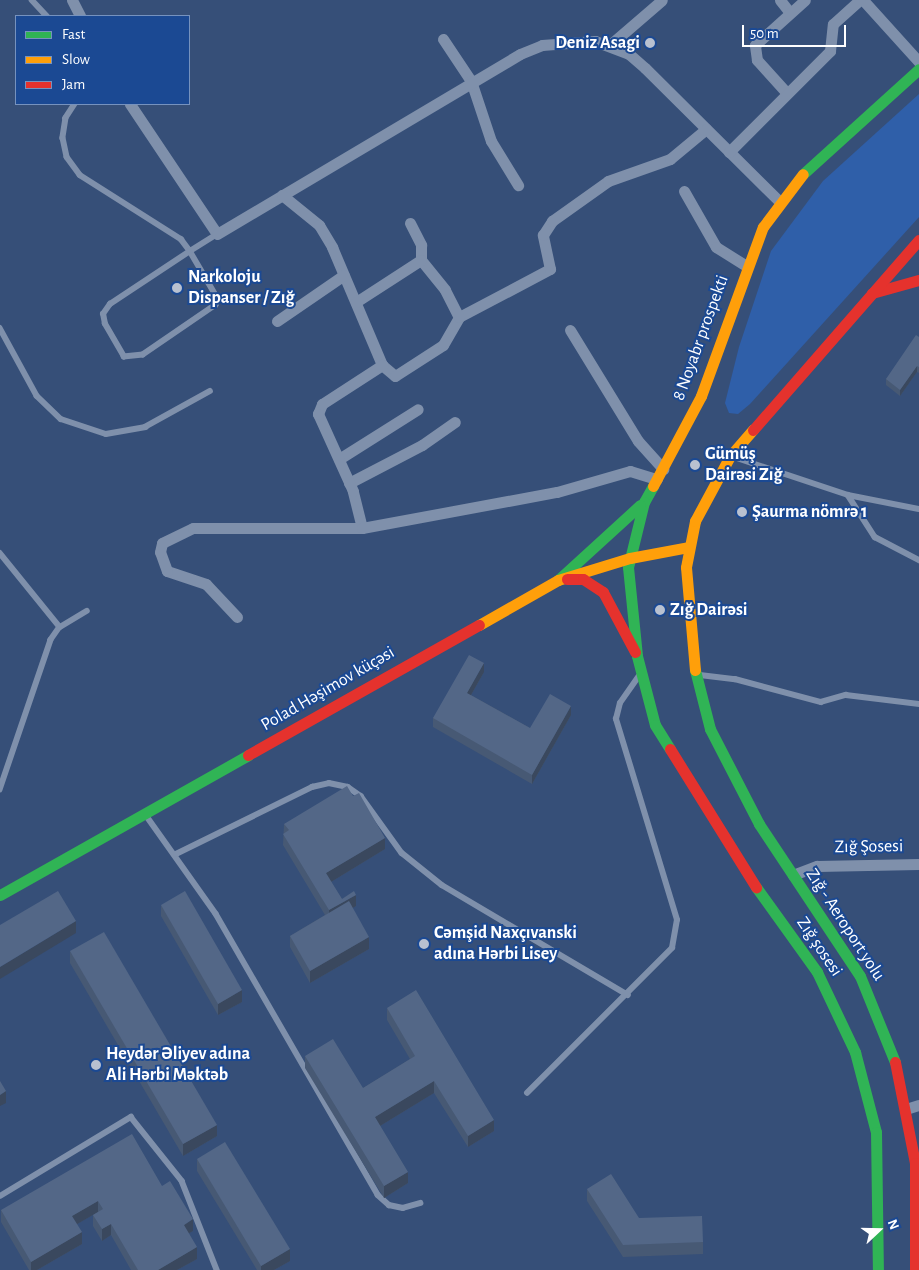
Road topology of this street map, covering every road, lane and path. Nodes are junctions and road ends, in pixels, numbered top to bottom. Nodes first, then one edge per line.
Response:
1 (32, 0) edge
2 (72, 0) edge
3 (662, 0) edge
4 (780, 0) edge
5 (804, 0) edge
6 (861, 0) edge
7 (790, 13) junction
8 (46, 15) edge
9 (80, 15) edge
10 (444, 39) dead end
11 (611, 44) junction
12 (919, 62) edge
13 (919, 69) edge
14 (471, 81) junction
15 (785, 91) junction
16 (73, 105) edge
17 (131, 105) edge
18 (706, 129) junction
19 (729, 152) junction
20 (518, 185) dead end
21 (684, 191) dead end
22 (282, 195) junction
23 (779, 202) junction
24 (410, 223) dead end
25 (217, 234) junction
26 (919, 240) edge
27 (190, 252) junction
28 (421, 260) junction
29 (746, 265) junction
30 (344, 275) junction
31 (919, 280) edge
32 (871, 293) junction
33 (356, 302) junction
34 (459, 318) junction
35 (277, 321) dead end
36 (0, 328) edge
37 (570, 330) dead end
38 (382, 365) junction
39 (210, 391) dead end
40 (418, 410) dead end
41 (455, 422) dead end
42 (730, 456) junction
43 (339, 459) junction
44 (660, 474) junction
45 (350, 483) junction
46 (848, 495) junction
47 (644, 502) junction
48 (919, 509) edge
49 (362, 528) junction
50 (688, 548) junction
51 (0, 553) edge
52 (630, 558) junction
53 (919, 560) edge
54 (558, 580) junction
55 (87, 611) dead end
56 (237, 617) dead end
57 (60, 627) junction
58 (637, 656) junction
59 (640, 673) junction
60 (695, 675) junction
61 (919, 704) edge
62 (0, 790) edge
63 (145, 813) junction
64 (176, 854) junction
65 (919, 864) edge
66 (792, 875) junction
67 (0, 895) edge
68 (628, 995) junction
69 (527, 1093) dead end
70 (914, 1107) edge
71 (0, 1196) edge
72 (420, 1203) dead end
73 (217, 1270) edge
74 (878, 1270) edge
75 (915, 1270) edge

1 - 8 lane
2 - 9 street
3 - 11 street
4 - 7 street
5 - 7 street
6 - 12 street
6 - 15 street
7 - 15 street
10 - 14 street
11 - 14 street
11 - 18 street
13 - 23 main road, 8 Noyabr prospekti
14 - 20 street
14 - 22 street
15 - 19 street
16 - 27 lane
17 - 25 street
18 - 19 street
18 - 34 street
19 - 23 street
21 - 29 street
22 - 25 street
22 - 30 street
23 - 29 main road, 8 Noyabr prospekti
24 - 28 street
25 - 27 lane
26 - 32 main road
27 - 27 lane
28 - 33 street
28 - 34 street
29 - 44 main road, 8 Noyabr prospekti
30 - 33 street
30 - 35 street
31 - 32 main road
32 - 42 main road
33 - 38 street
34 - 38 street
36 - 39 lane
37 - 44 street
38 - 43 street
40 - 43 street
41 - 45 street
42 - 46 lane
42 - 50 main road
43 - 45 street
44 - 47 main road, 8 Noyabr prospekti
44 - 49 street
45 - 49 street
46 - 48 lane
46 - 53 lane
47 - 52 main road, 8 Noyabr prospekti
47 - 54 main road
49 - 56 street
50 - 52 main road, Polad Həşimov küçəsi
50 - 60 main road
51 - 57 lane
52 - 54 main road, Polad Həşimov küçəsi
52 - 58 main road, 8 Noyabr prospekti
54 - 58 main road
54 - 63 main road, Polad Həşimov küçəsi
55 - 57 lane
57 - 62 lane
58 - 59 main road, 8 Noyabr prospekti
59 - 68 lane
59 - 74 main road, Zığ şosesi
60 - 61 lane
60 - 66 main road, Zığ - Aeroport yolu
63 - 64 lane
63 - 67 main road, Polad Həşimov küçəsi
64 - 68 lane
64 - 72 lane
65 - 66 street, Zığ Şosesi
66 - 70 main road, Zığ - Aeroport yolu
68 - 69 lane
70 - 75 main road, Zığ - Aeroport yolu
71 - 73 lane

